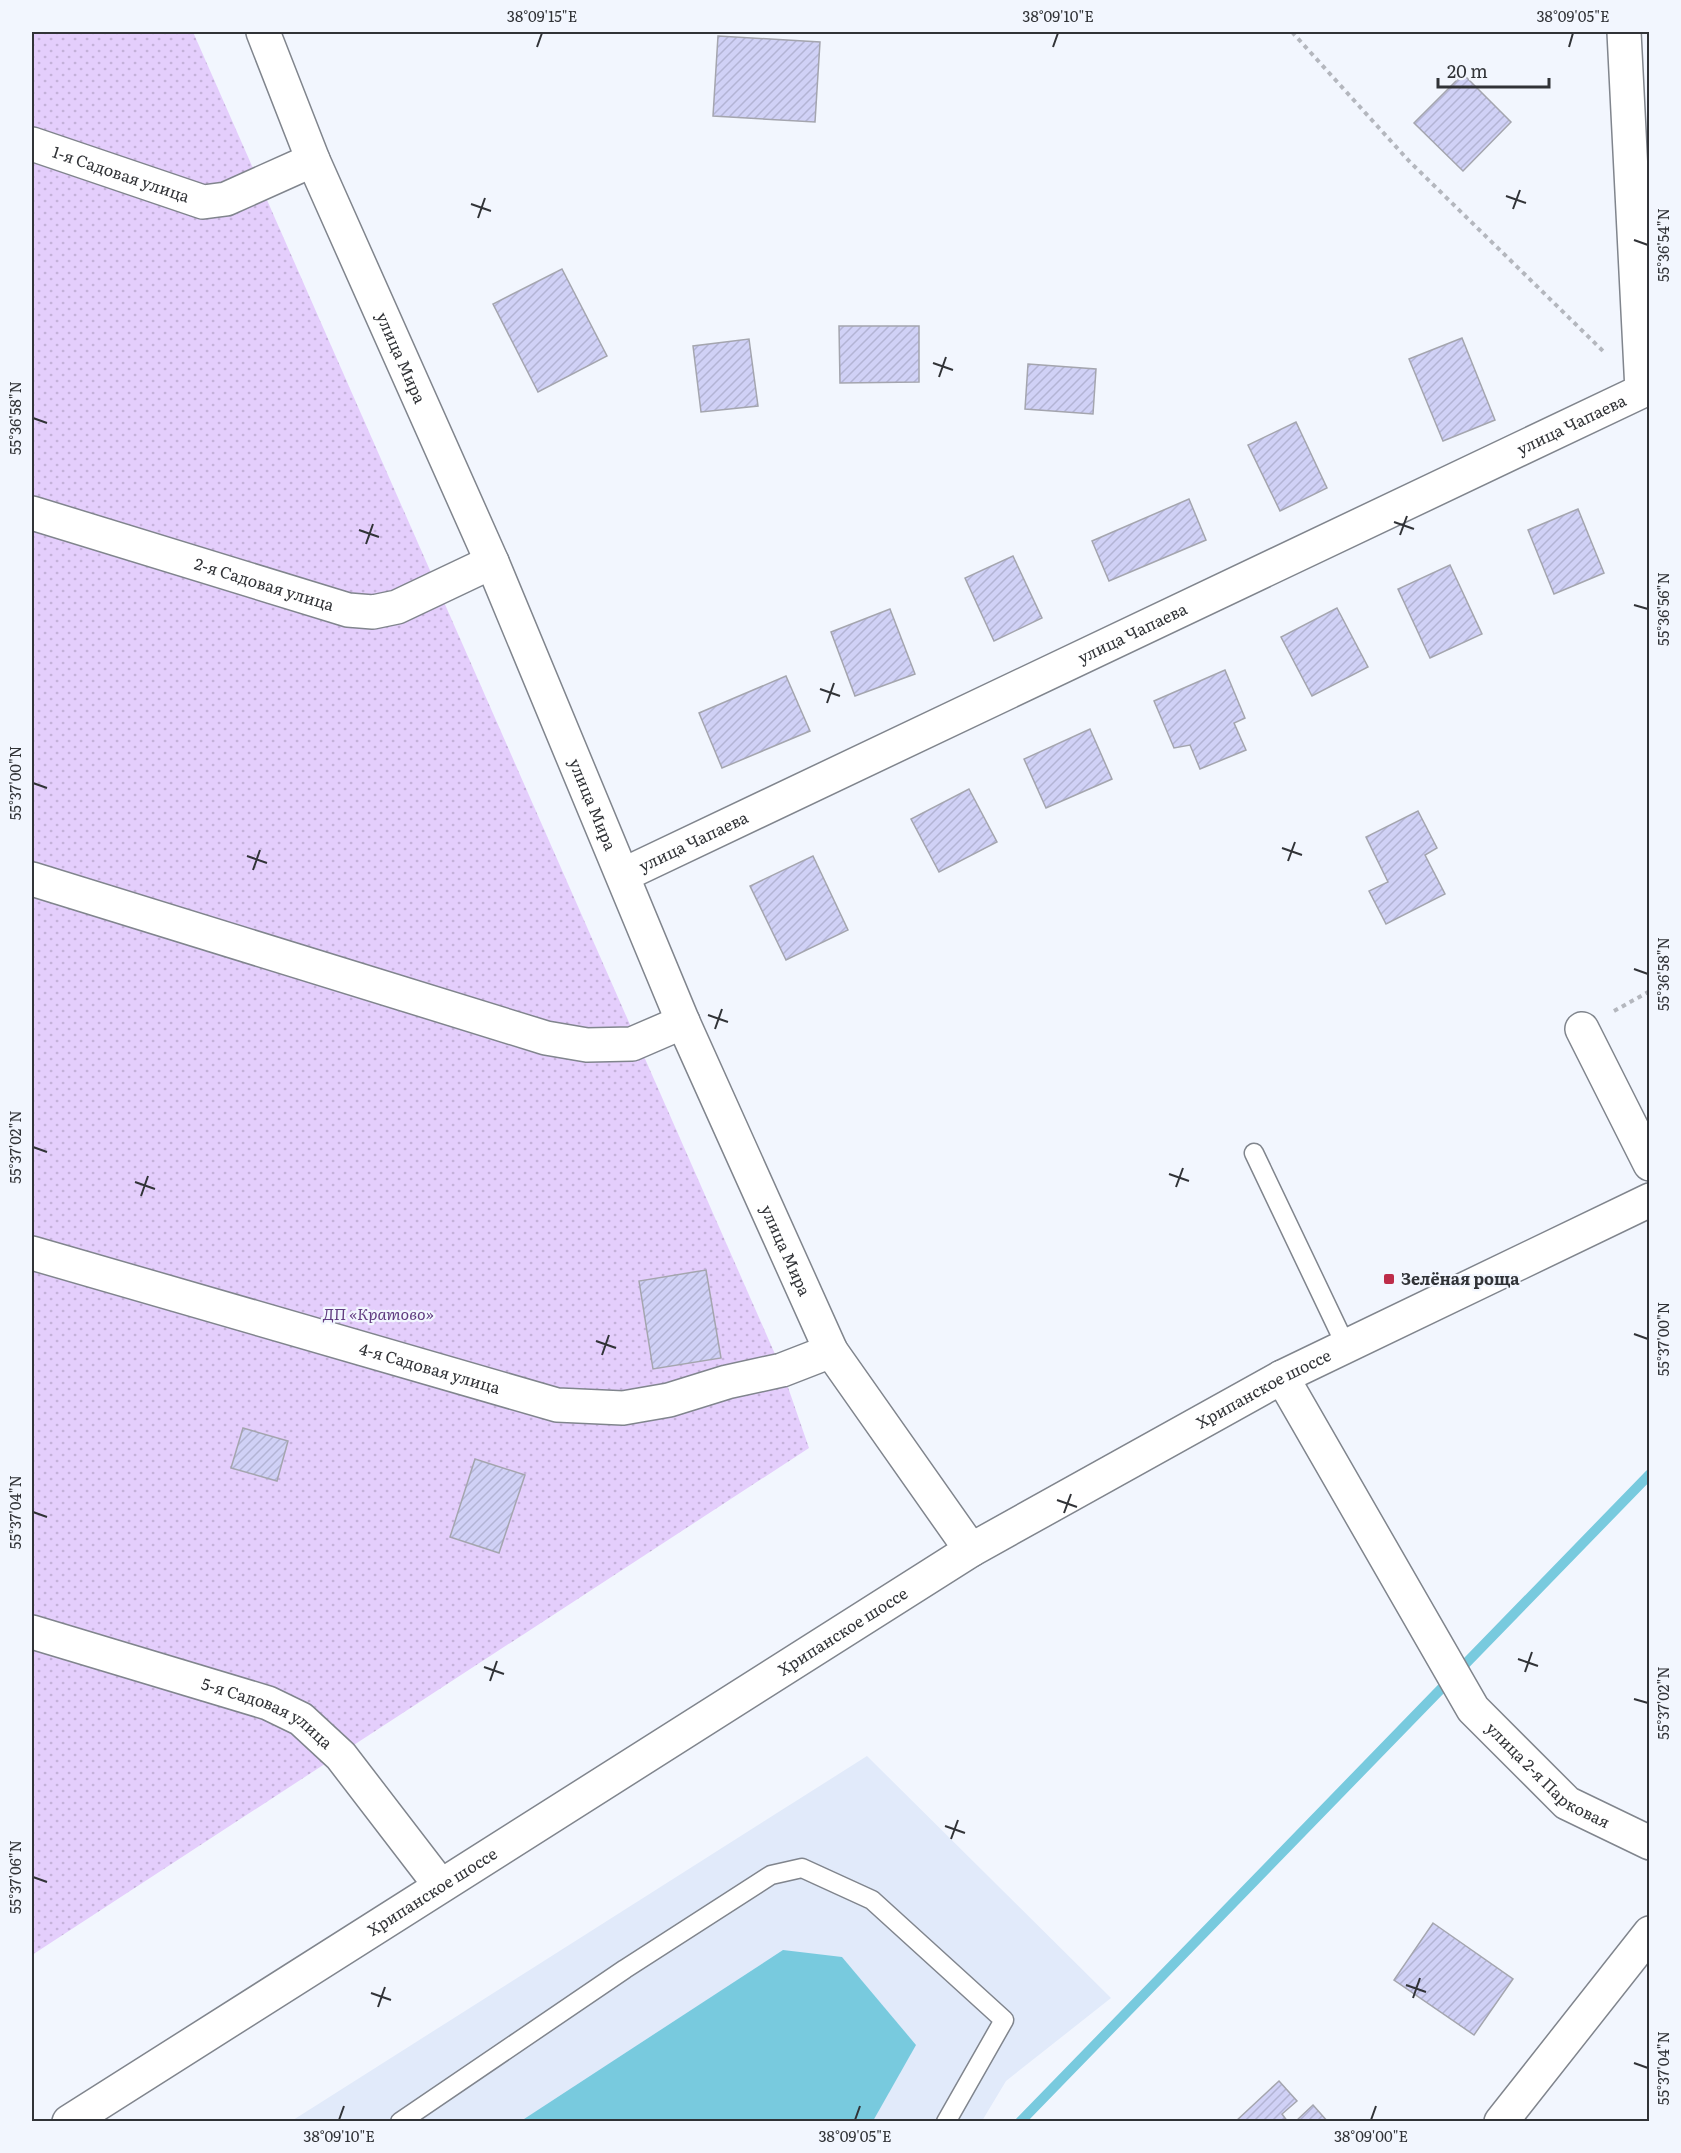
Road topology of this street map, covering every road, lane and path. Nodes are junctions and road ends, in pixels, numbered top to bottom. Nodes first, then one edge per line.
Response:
1 (263, 32) edge
2 (1292, 32) edge
3 (1624, 32) edge
4 (32, 144) edge
5 (313, 160) junction
6 (1642, 391) junction
7 (32, 513) edge
8 (492, 562) junction
9 (623, 875) junction
10 (32, 879) edge
11 (683, 1022) junction
12 (1582, 1029) dead end
13 (1254, 1153) dead end
14 (1650, 1164) edge
15 (1650, 1200) edge
16 (32, 1253) edge
17 (1346, 1346) junction
18 (831, 1351) junction
19 (1282, 1377) junction
20 (971, 1550) junction
21 (32, 1632) edge
22 (1650, 1843) edge
23 (440, 1885) junction
24 (1650, 1933) edge
25 (69, 2121) edge
26 (400, 2121) edge
27 (946, 2121) edge
28 (1501, 2121) edge

1 - 5 street, улица Мира
2 - 6 path
3 - 6 street
4 - 5 street, 1-я Садовая улица
5 - 8 street, улица Мира
6 - 9 street, улица Чапаева
7 - 8 street, 2-я Садовая улица
8 - 9 street, улица Мира
9 - 11 street, улица Мира
10 - 11 street
11 - 18 street, улица Мира
12 - 14 street
13 - 17 lane
15 - 17 street, Хрипанское шоссе
16 - 18 street, 4-я Садовая улица
17 - 19 street, Хрипанское шоссе
18 - 20 street, улица Мира
19 - 20 street, Хрипанское шоссе
19 - 22 street, улица 2-я Парковая
20 - 23 street, Хрипанское шоссе
21 - 23 street, 5-я Садовая улица
23 - 25 street, Хрипанское шоссе
24 - 28 street
26 - 27 lane

